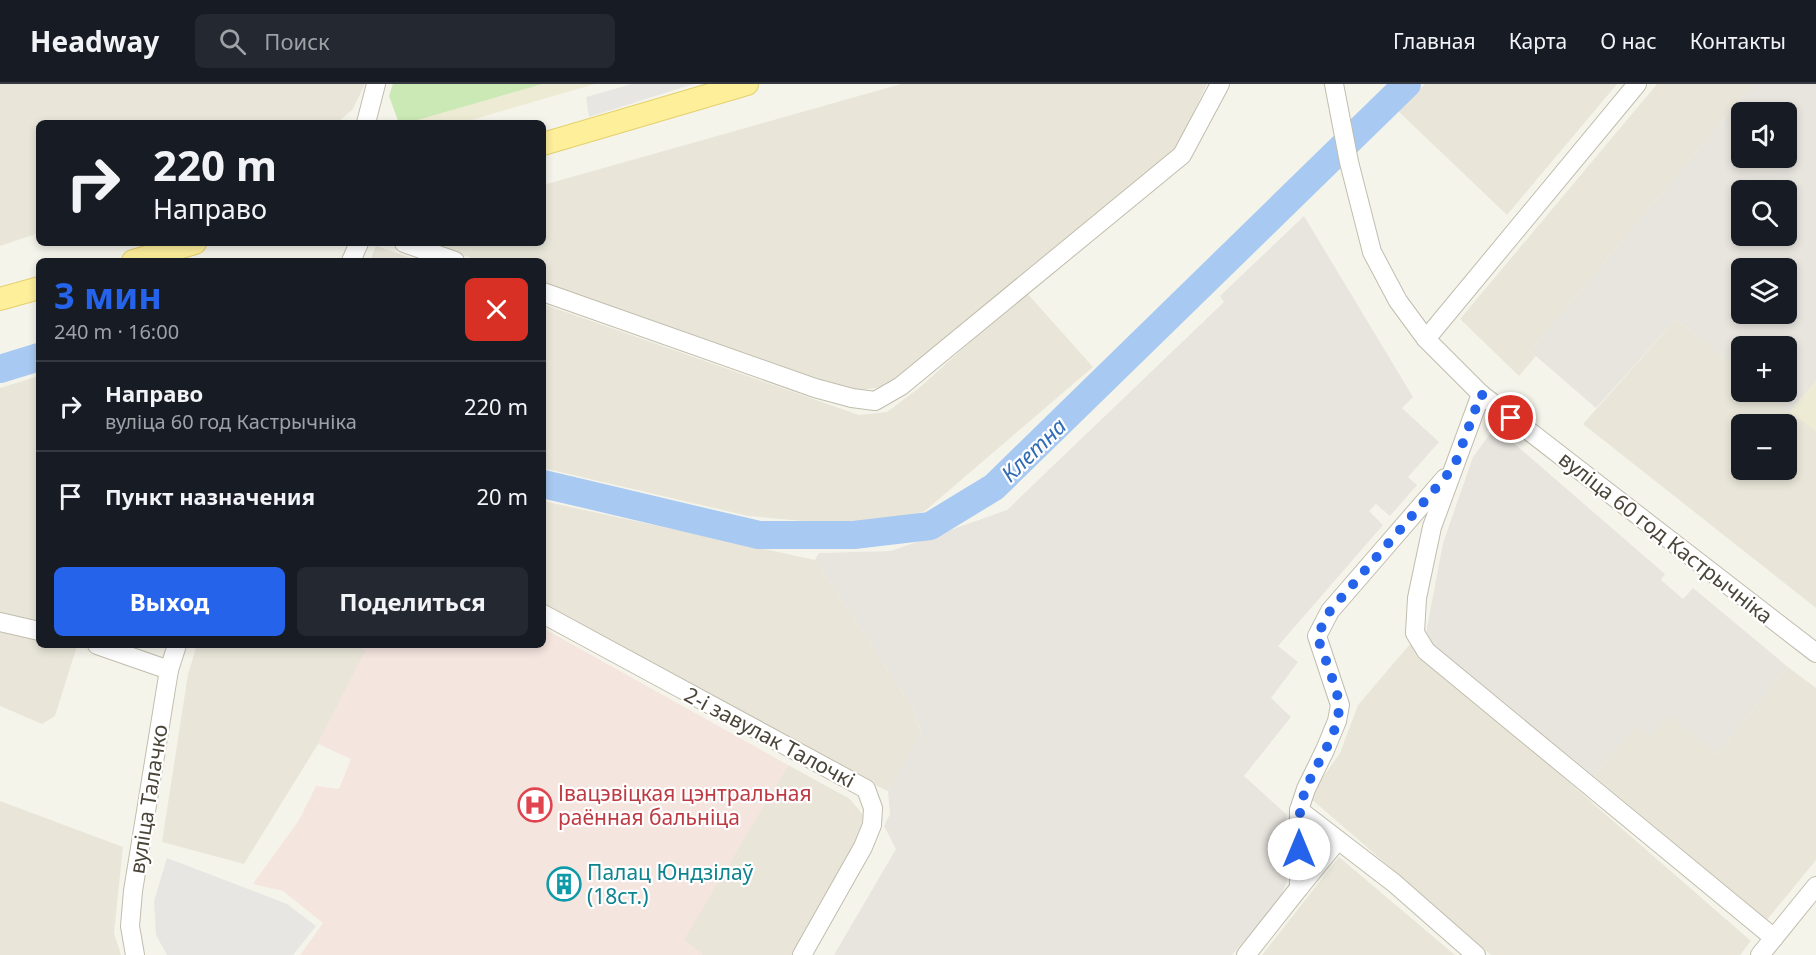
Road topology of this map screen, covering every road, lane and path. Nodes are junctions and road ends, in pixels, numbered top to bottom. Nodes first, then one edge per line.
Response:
1 (376, 84) edge
2 (747, 84) edge
3 (1220, 84) edge
4 (1637, 84) edge
5 (1335, 92) edge
6 (367, 120) edge
7 (546, 143) edge
8 (185, 246) edge
9 (412, 246) edge
10 (143, 258) edge
11 (446, 258) edge
12 (36, 289) edge
13 (546, 293) edge
14 (0, 299) edge
15 (1426, 339) junction
16 (1481, 394) junction
17 (1454, 467) junction
18 (546, 616) edge
19 (0, 622) edge
20 (36, 630) edge
21 (105, 648) edge
22 (176, 648) edge
23 (1816, 652) edge
24 (167, 670) junction
25 (1299, 810) junction
26 (1338, 840) junction
27 (1816, 886) edge
28 (1299, 888) junction
29 (1774, 938) junction
30 (135, 955) edge
31 (802, 955) edge
32 (1246, 955) edge
33 (1476, 955) edge
34 (1760, 955) edge

1 - 6 street
2 - 7 main road
3 - 13 street
4 - 15 street
5 - 15 street, вуліца 60 год Кастрычніка
8 - 10 main road
9 - 11 street
12 - 14 main road
15 - 16 street, вуліца 60 год Кастрычніка
16 - 17 street
16 - 23 street, вуліца 60 год Кастрычніка
17 - 25 street
17 - 29 street
18 - 31 street, 2-і завулак Талочкі
19 - 20 street
21 - 24 street
22 - 24 street, вуліца Талачко
24 - 30 street, вуліца Талачко
25 - 26 street
25 - 28 street
26 - 28 street
26 - 33 street
27 - 29 street
28 - 32 street
29 - 34 street

